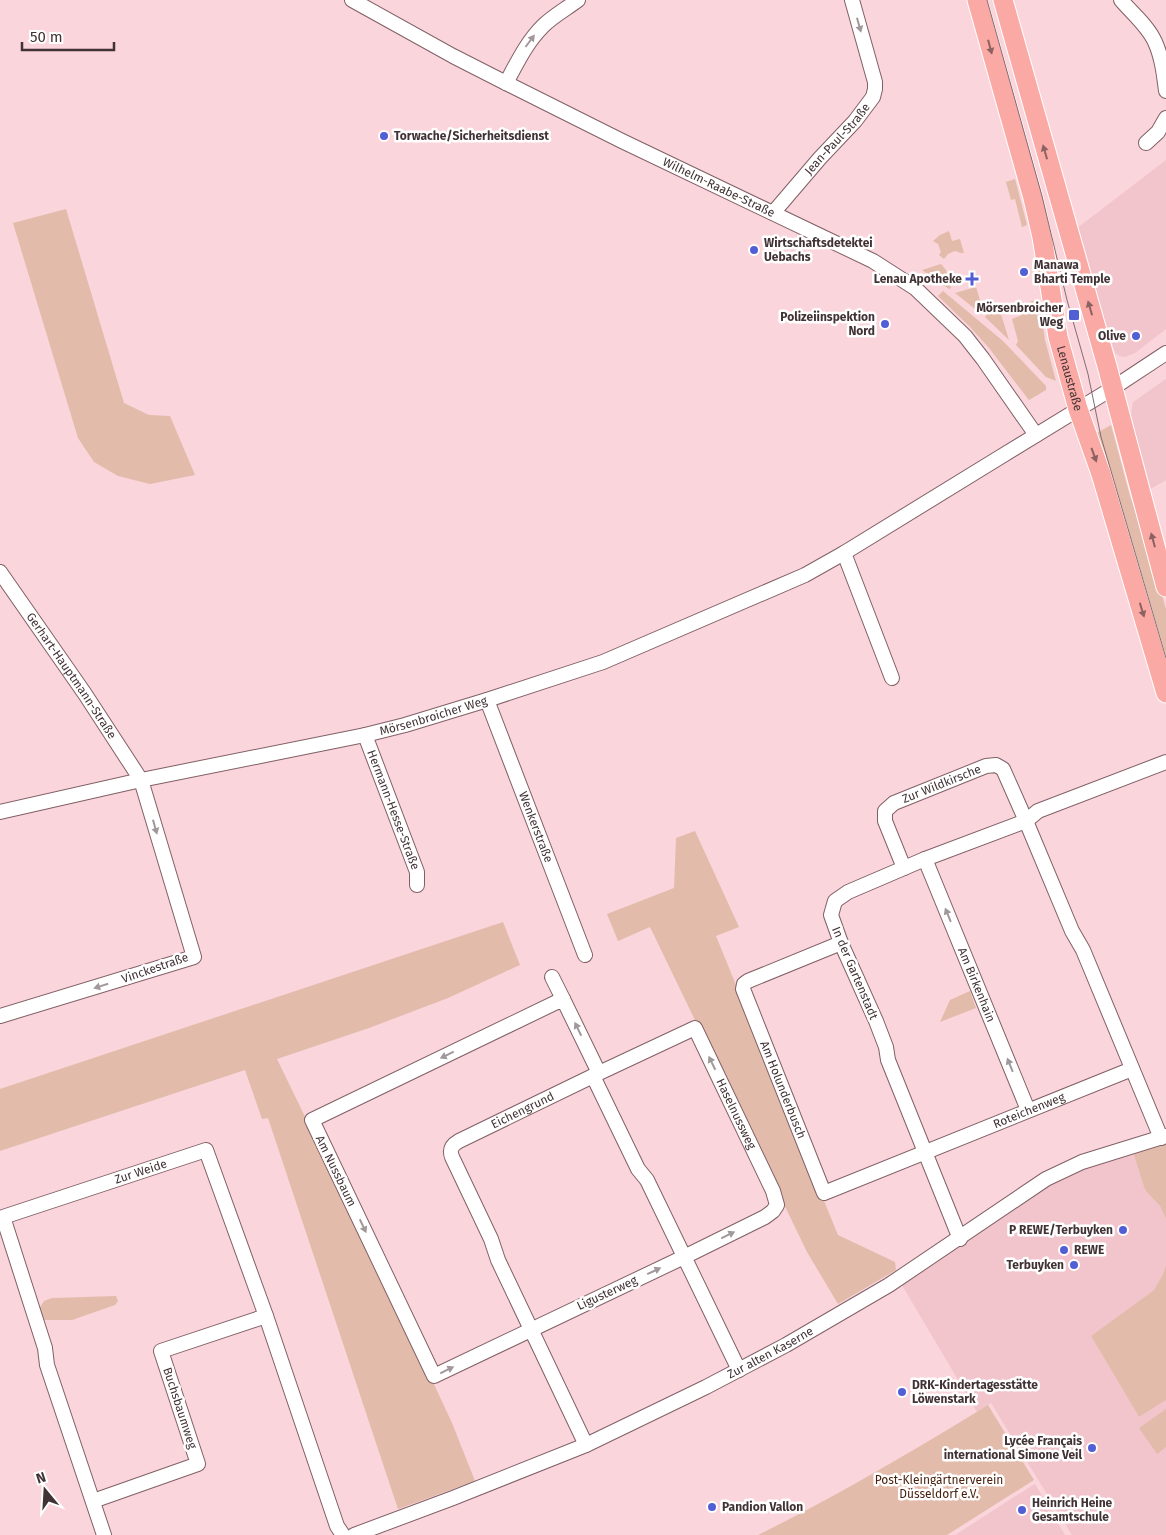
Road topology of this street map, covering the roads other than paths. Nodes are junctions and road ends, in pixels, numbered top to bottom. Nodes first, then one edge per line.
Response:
1 (352, 0) edge
2 (578, 0) edge
3 (852, 0) edge
4 (977, 0) edge
5 (1003, 0) edge
6 (1121, 0) edge
7 (506, 83) junction
8 (1166, 91) edge
9 (1166, 118) edge
10 (1146, 143) dead end
11 (773, 213) junction
12 (1166, 353) edge
13 (1113, 388) junction
14 (1078, 409) junction
15 (1036, 435) junction
16 (844, 553) junction
17 (0, 572) edge
18 (1166, 588) edge
19 (892, 678) dead end
20 (1166, 693) edge
21 (487, 700) junction
22 (365, 735) junction
23 (1166, 762) edge
24 (142, 780) junction
25 (0, 812) edge
26 (1026, 821) junction
27 (925, 859) junction
28 (904, 868) junction
29 (418, 885) dead end
30 (841, 943) junction
31 (585, 956) dead end
32 (552, 977) dead end
33 (562, 999) junction
34 (0, 1016) edge
35 (1132, 1069) junction
36 (596, 1074) junction
37 (1028, 1110) junction
38 (1164, 1137) edge
39 (925, 1151) junction
40 (960, 1239) junction
41 (684, 1257) junction
42 (266, 1316) junction
43 (531, 1330) junction
44 (739, 1370) junction
45 (586, 1445) junction
46 (93, 1501) junction
47 (104, 1535) edge
48 (343, 1535) edge
49 (354, 1535) edge

1 - 7 street, Wilhelm-Raabe-Straße
7 -> 2 street
3 -> 11 street, Jean-Paul-Straße
4 -> 14 main road, Lenaustraße
13 -> 5 main road
6 - 8 street
7 - 11 street, Wilhelm-Raabe-Straße
9 - 10 street
11 - 15 street, Wilhelm-Raabe-Straße
12 - 13 street, Mörsenbroicher Weg
13 - 14 street, Mörsenbroicher Weg
18 -> 13 main road
14 - 15 street, Mörsenbroicher Weg
14 -> 20 main road, Lenaustraße
15 - 16 street, Mörsenbroicher Weg
16 - 19 street
16 - 21 street, Mörsenbroicher Weg
17 - 24 street, Gerhart-Hauptmann-Straße
21 - 22 street, Mörsenbroicher Weg
21 - 31 street, Wenkerstraße
22 - 24 street, Mörsenbroicher Weg
22 - 29 street, Hermann-Hesse-Straße
23 - 26 street, In der Gartenstadt
24 - 25 street, Mörsenbroicher Weg
24 -> 34 street, Vinckestraße
26 - 27 street, In der Gartenstadt
26 - 28 street, Zur Wildkirsche
26 - 35 street
27 - 28 street, In der Gartenstadt
37 -> 27 street, Am Birkenhain
28 - 30 street, In der Gartenstadt
30 - 39 street, In der Gartenstadt
30 - 39 street, Am Holunderbusch
32 - 33 street
36 -> 33 street
33 -> 43 street, Am Nussbaum
35 - 37 street, Roteichenweg
35 - 38 street
36 - 41 street
41 -> 36 street, Haselnussweg
36 - 43 street, Eichengrund
37 - 39 street, Roteichenweg
38 - 40 street, Zur alten Kaserne
39 - 40 street, In der Gartenstadt
40 - 44 street, Zur alten Kaserne
43 -> 41 street, Ligusterweg
41 - 44 street
42 - 46 street, Buchsbaumweg
42 - 46 street, Zur Weide
42 - 48 street, Zur Weide
43 - 45 street, Eichengrund
44 - 45 street, Zur alten Kaserne
45 - 49 street, Zur alten Kaserne
46 - 47 street, Zur Weide

